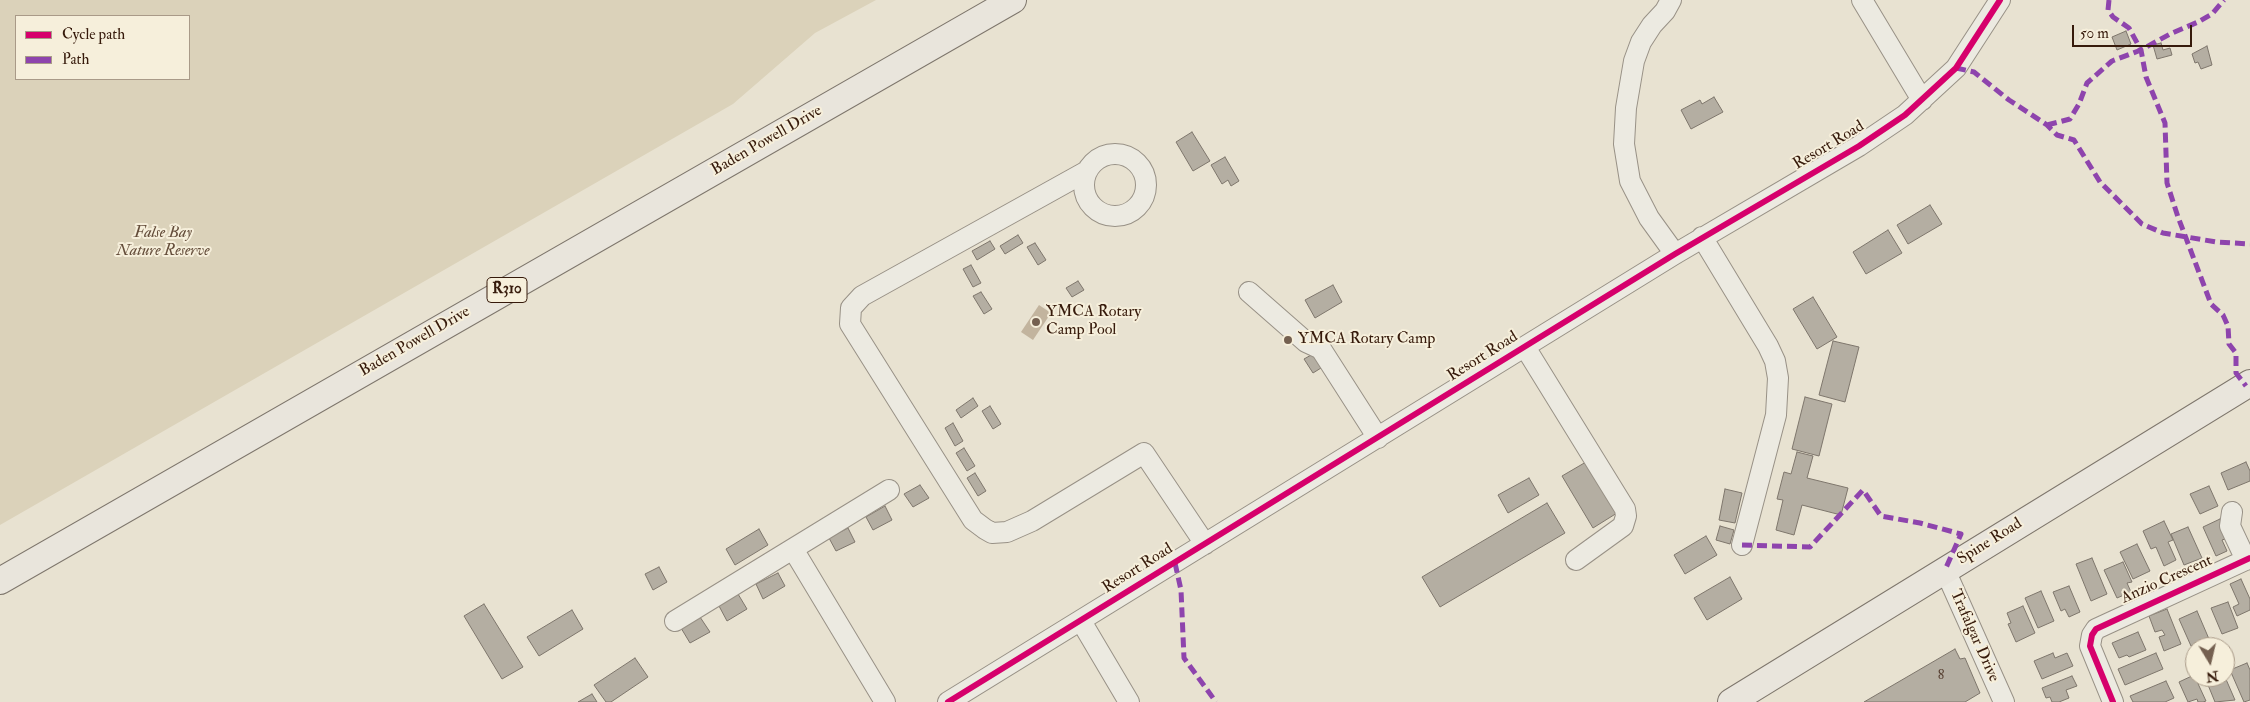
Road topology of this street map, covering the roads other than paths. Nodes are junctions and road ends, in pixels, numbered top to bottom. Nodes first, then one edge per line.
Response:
1 (1013, 0) edge
2 (1671, 0) edge
3 (1862, 0) edge
4 (2000, 0) edge
5 (1922, 100) junction
6 (1087, 171) dead end
7 (1702, 237) junction
8 (1675, 254) junction
9 (1249, 292) dead end
10 (1525, 348) junction
11 (2250, 383) edge
12 (1378, 438) junction
13 (889, 490) dead end
14 (2232, 512) dead end
15 (1205, 544) junction
16 (1742, 545) dead end
17 (793, 548) junction
18 (2248, 559) edge
19 (1576, 560) dead end
20 (1945, 570) junction
21 (0, 581) edge
22 (675, 621) dead end
23 (1081, 621) junction
24 (885, 702) edge
25 (948, 702) edge
26 (1129, 702) edge
27 (1731, 702) edge
28 (2004, 702) edge
29 (2113, 702) edge

1 - 21 main road, Baden Powell Drive / R310
2 - 8 street
3 - 5 street
4 - 5 street, Resort Road
5 - 7 street, Resort Road
6 - 15 street
7 - 8 street, Resort Road
7 - 16 street
8 - 10 street, Resort Road
9 - 12 street
10 - 12 street, Resort Road
10 - 19 street
11 - 20 main road, Spine Road
12 - 15 street, Resort Road
13 - 17 street
14 - 18 street
15 - 23 street, Resort Road
17 - 22 street
17 - 24 street
18 - 29 street, Anzio Crescent
20 - 27 main road, Spine Road
20 - 28 street, Trafalgar Drive
23 - 25 street, Resort Road
23 - 26 street

